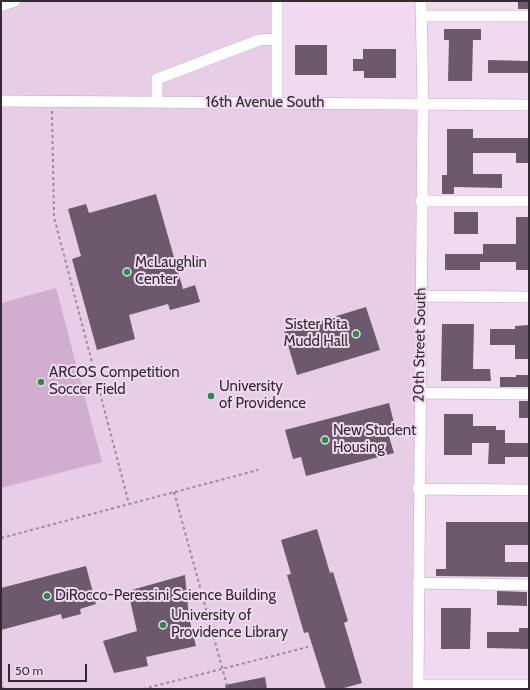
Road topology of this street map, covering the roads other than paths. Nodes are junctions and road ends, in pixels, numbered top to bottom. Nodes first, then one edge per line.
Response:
1 (15, 1) edge
2 (277, 1) edge
3 (422, 1) edge
4 (1, 6) edge
5 (422, 16) junction
6 (529, 16) edge
7 (277, 39) junction
8 (1, 100) edge
9 (157, 102) junction
10 (277, 103) junction
11 (423, 104) junction
12 (529, 105) edge
13 (421, 201) junction
14 (529, 201) edge
15 (421, 296) junction
16 (529, 297) edge
17 (420, 393) junction
18 (529, 394) edge
19 (418, 489) junction
20 (529, 490) edge
21 (418, 583) junction
22 (529, 584) edge
23 (529, 685) edge
24 (418, 687) edge

1 - 4 street
2 - 7 street
3 - 5 street, 20th Street South
5 - 6 street
5 - 11 street, 20th Street South
7 - 9 street
7 - 10 street
8 - 9 street, 16th Avenue South
9 - 10 street, 16th Avenue South
10 - 11 street, 16th Avenue South
11 - 12 street, 16th Avenue South
11 - 13 street, 20th Street South
13 - 14 street
13 - 15 street, 20th Street South
15 - 16 street
15 - 17 street, 20th Street South
17 - 18 street
17 - 19 street, 20th Street South
19 - 20 street
19 - 21 street, 20th Street South
21 - 22 street
21 - 24 street, 20th Street South
23 - 24 street

